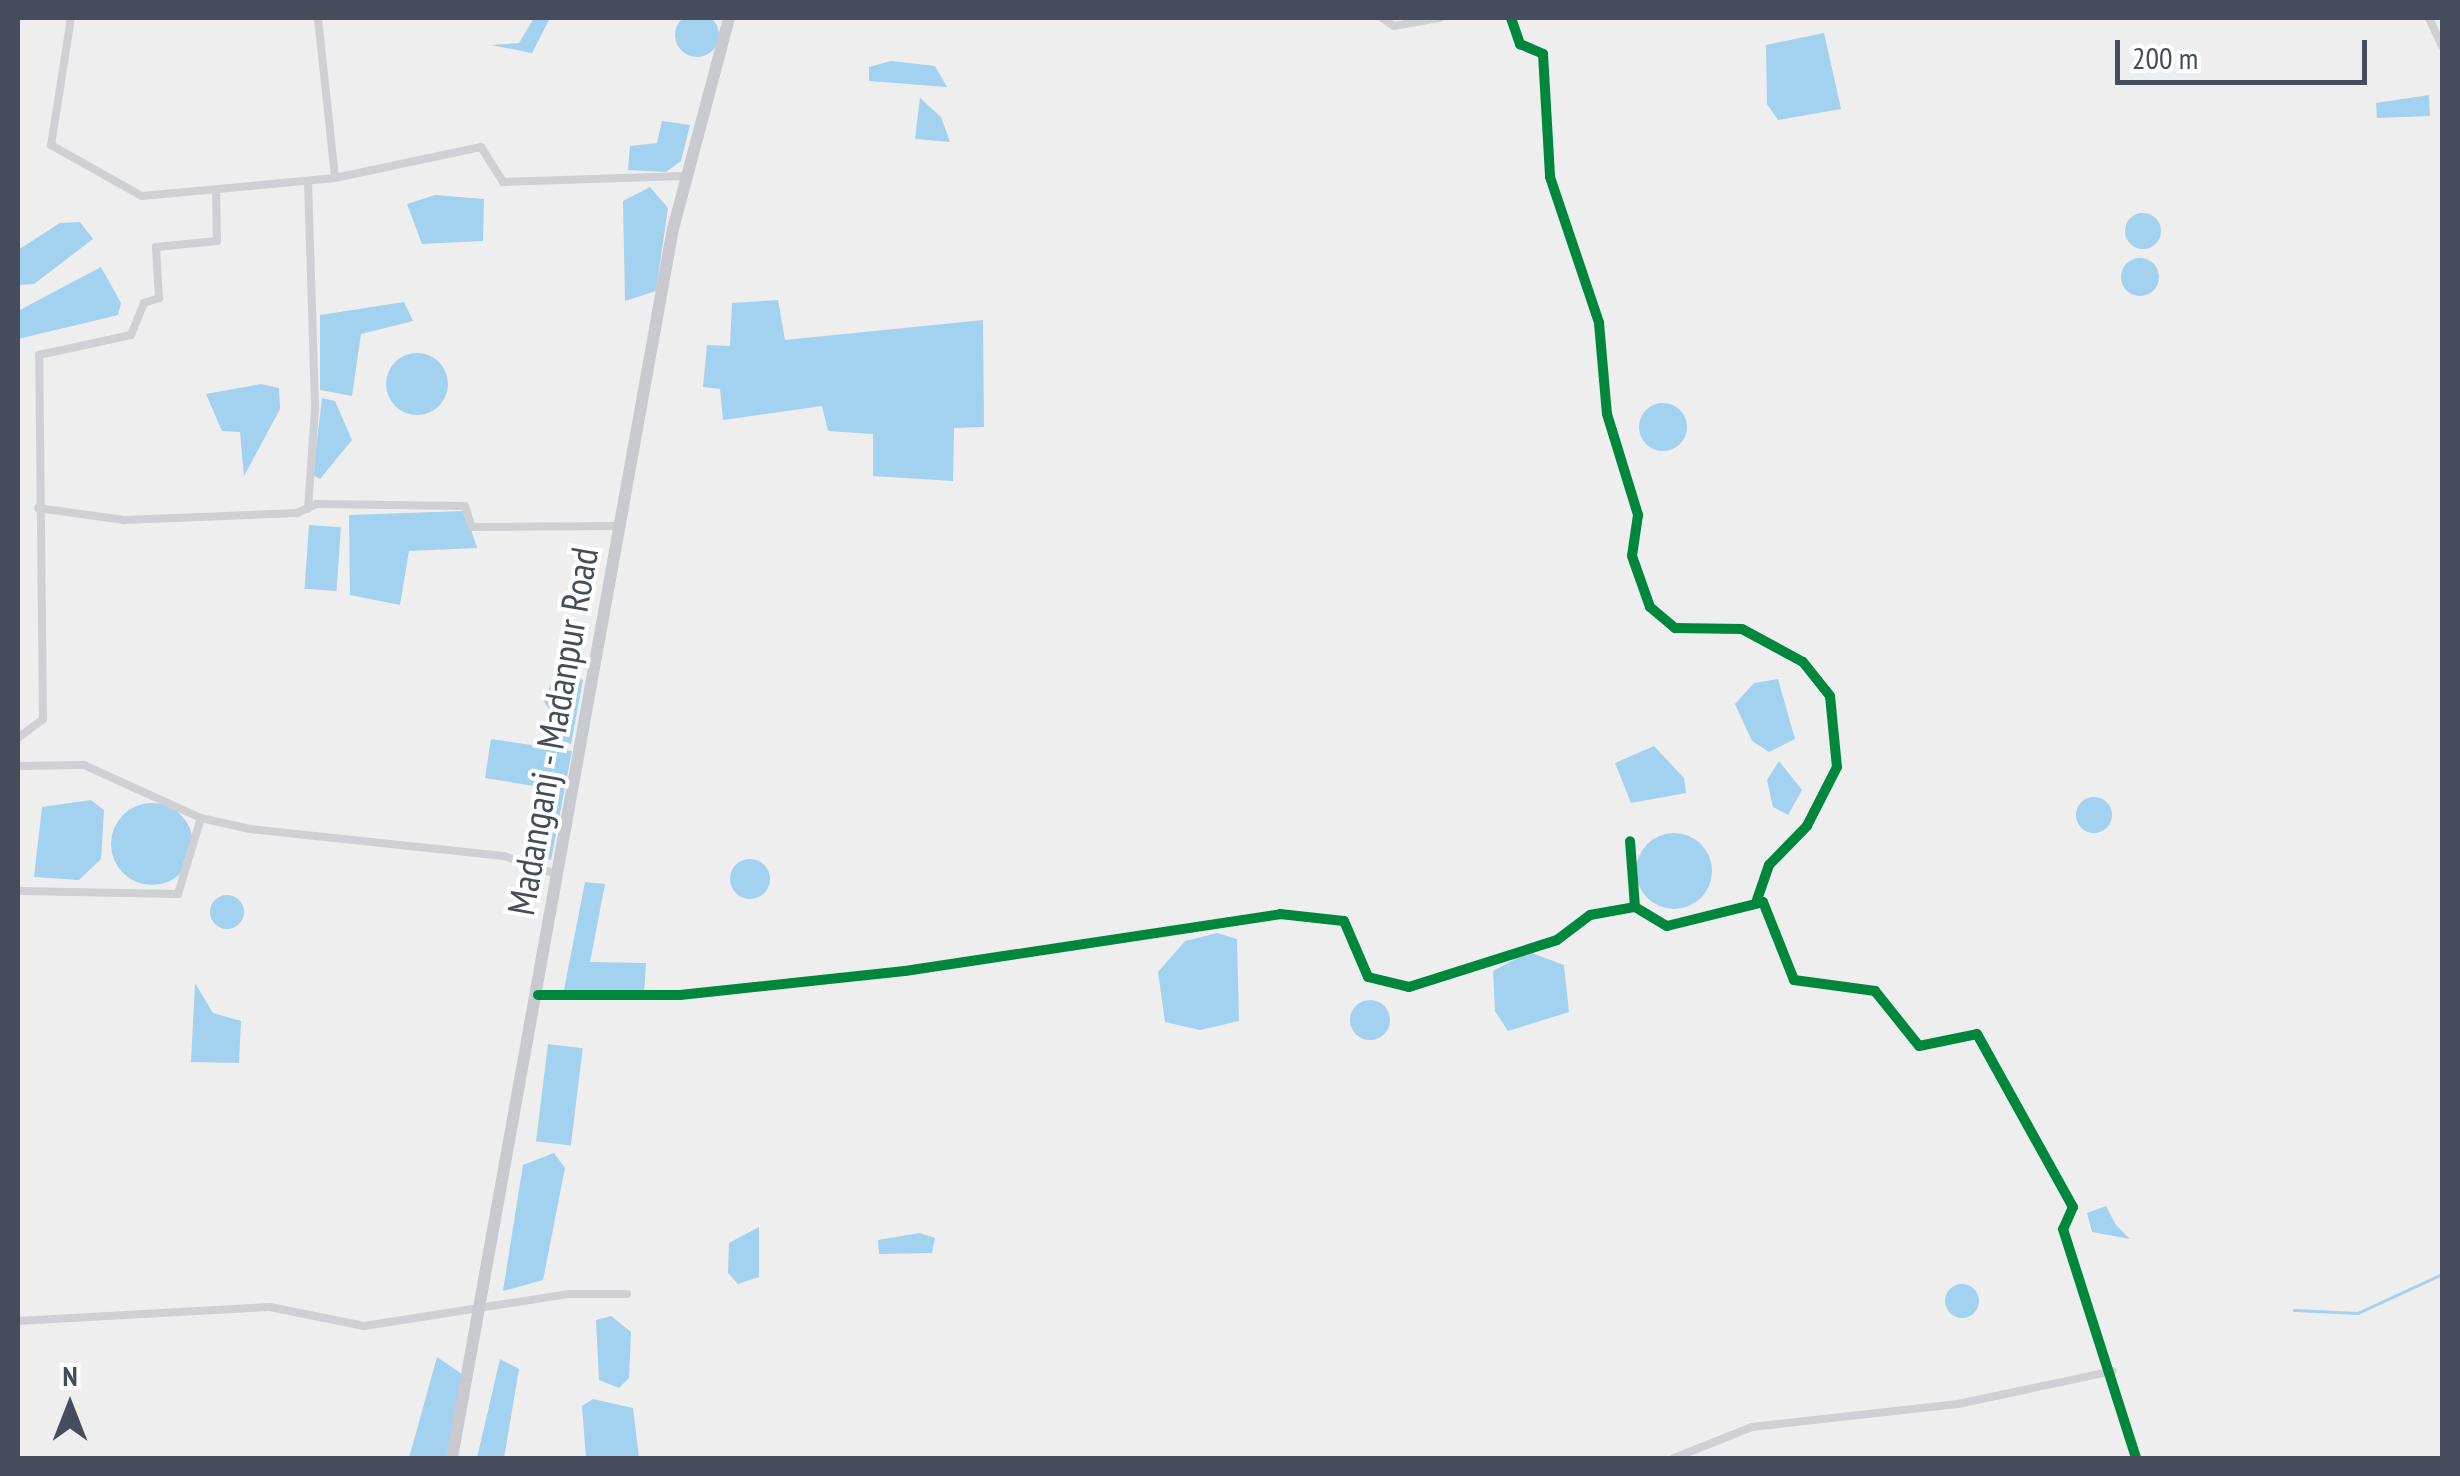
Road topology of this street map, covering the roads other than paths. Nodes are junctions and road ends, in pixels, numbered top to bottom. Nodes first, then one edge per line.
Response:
1 (71, 18) edge
2 (318, 18) edge
3 (729, 18) edge
4 (1382, 18) edge
5 (1440, 18) edge
6 (1511, 18) edge
7 (2429, 18) edge
8 (2442, 46) edge
9 (684, 176) junction
10 (335, 178) junction
11 (308, 182) junction
12 (216, 191) junction
13 (38, 508) junction
14 (308, 509) junction
15 (617, 526) junction
16 (18, 738) edge
17 (18, 766) edge
18 (201, 818) junction
19 (1630, 841) dead end
20 (556, 874) junction
21 (18, 891) edge
22 (1757, 900) junction
23 (1635, 908) junction
24 (538, 995) junction
25 (627, 1294) dead end
26 (480, 1305) junction
27 (18, 1321) edge
28 (2113, 1370) junction
29 (452, 1458) edge
30 (1674, 1458) edge
31 (2136, 1458) edge

1 - 12 street
2 - 10 street
3 - 9 main road, Madanganj - Madanpur Road
4 - 5 street
6 - 22 street
7 - 8 street
9 - 10 street
9 - 15 main road, Madanganj - Madanpur Road
10 - 11 street
11 - 12 street
11 - 14 street
12 - 13 street
13 - 14 street
13 - 16 street
14 - 15 street
15 - 20 main road, Madanganj - Madanpur Road
17 - 18 street
18 - 20 street
18 - 21 street
19 - 23 street
20 - 24 main road, Madanganj - Madanpur Road
22 - 23 street
22 - 28 street
23 - 24 street
24 - 26 main road, Madanganj - Madanpur Road
25 - 26 street
26 - 27 street
26 - 29 main road, Madanganj - Madanpur Road
28 - 30 street
28 - 31 street

